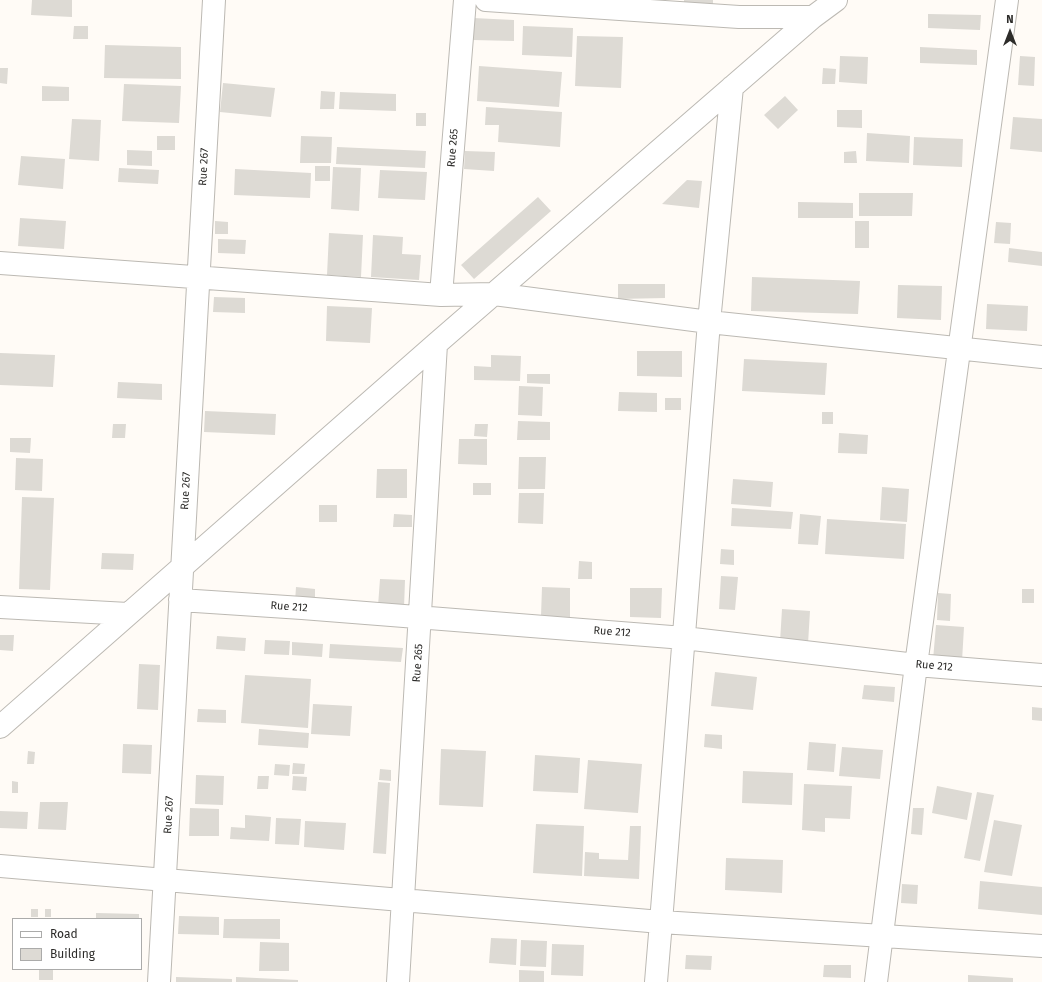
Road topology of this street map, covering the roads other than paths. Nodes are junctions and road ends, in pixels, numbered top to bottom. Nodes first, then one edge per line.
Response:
1 (214, 0) edge
2 (465, 0) edge
3 (486, 0) edge
4 (836, 0) edge
5 (1007, 0) edge
6 (740, 9) edge
7 (813, 17) junction
8 (732, 87) junction
9 (0, 263) edge
10 (198, 278) junction
11 (494, 294) junction
12 (441, 295) junction
13 (709, 322) junction
14 (436, 344) junction
15 (959, 348) junction
16 (1042, 357) edge
17 (182, 567) junction
18 (180, 600) junction
19 (0, 607) edge
20 (128, 614) junction
21 (421, 618) junction
22 (684, 638) junction
23 (916, 664) junction
24 (1042, 675) edge
25 (0, 727) edge
26 (0, 866) edge
27 (165, 880) junction
28 (403, 900) junction
29 (661, 922) junction
30 (882, 936) junction
31 (1042, 946) edge
32 (159, 982) edge
33 (398, 982) edge
34 (656, 982) edge
35 (876, 982) edge

1 - 10 street, Rue 267
2 - 12 street, Rue 265
3 - 6 street
4 - 7 street
5 - 15 street
6 - 7 street
7 - 8 street
8 - 11 street
8 - 13 street
9 - 10 street
10 - 12 street
10 - 17 street, Rue 267
11 - 12 street
11 - 13 street
11 - 14 street
13 - 15 street
13 - 22 street
14 - 17 street
14 - 21 street, Rue 265
15 - 16 street
15 - 23 street
17 - 18 street, Rue 267
17 - 20 street
18 - 21 street, Rue 212
18 - 27 street, Rue 267
19 - 20 street
20 - 25 street
21 - 22 street, Rue 212
21 - 28 street, Rue 265
22 - 23 street, Rue 212
22 - 29 street
23 - 24 street, Rue 212
23 - 30 street
26 - 27 street
27 - 28 street
27 - 32 street, Rue 267
28 - 29 street
28 - 33 street, Rue 265
29 - 30 street
29 - 34 street
30 - 31 street
30 - 35 street

